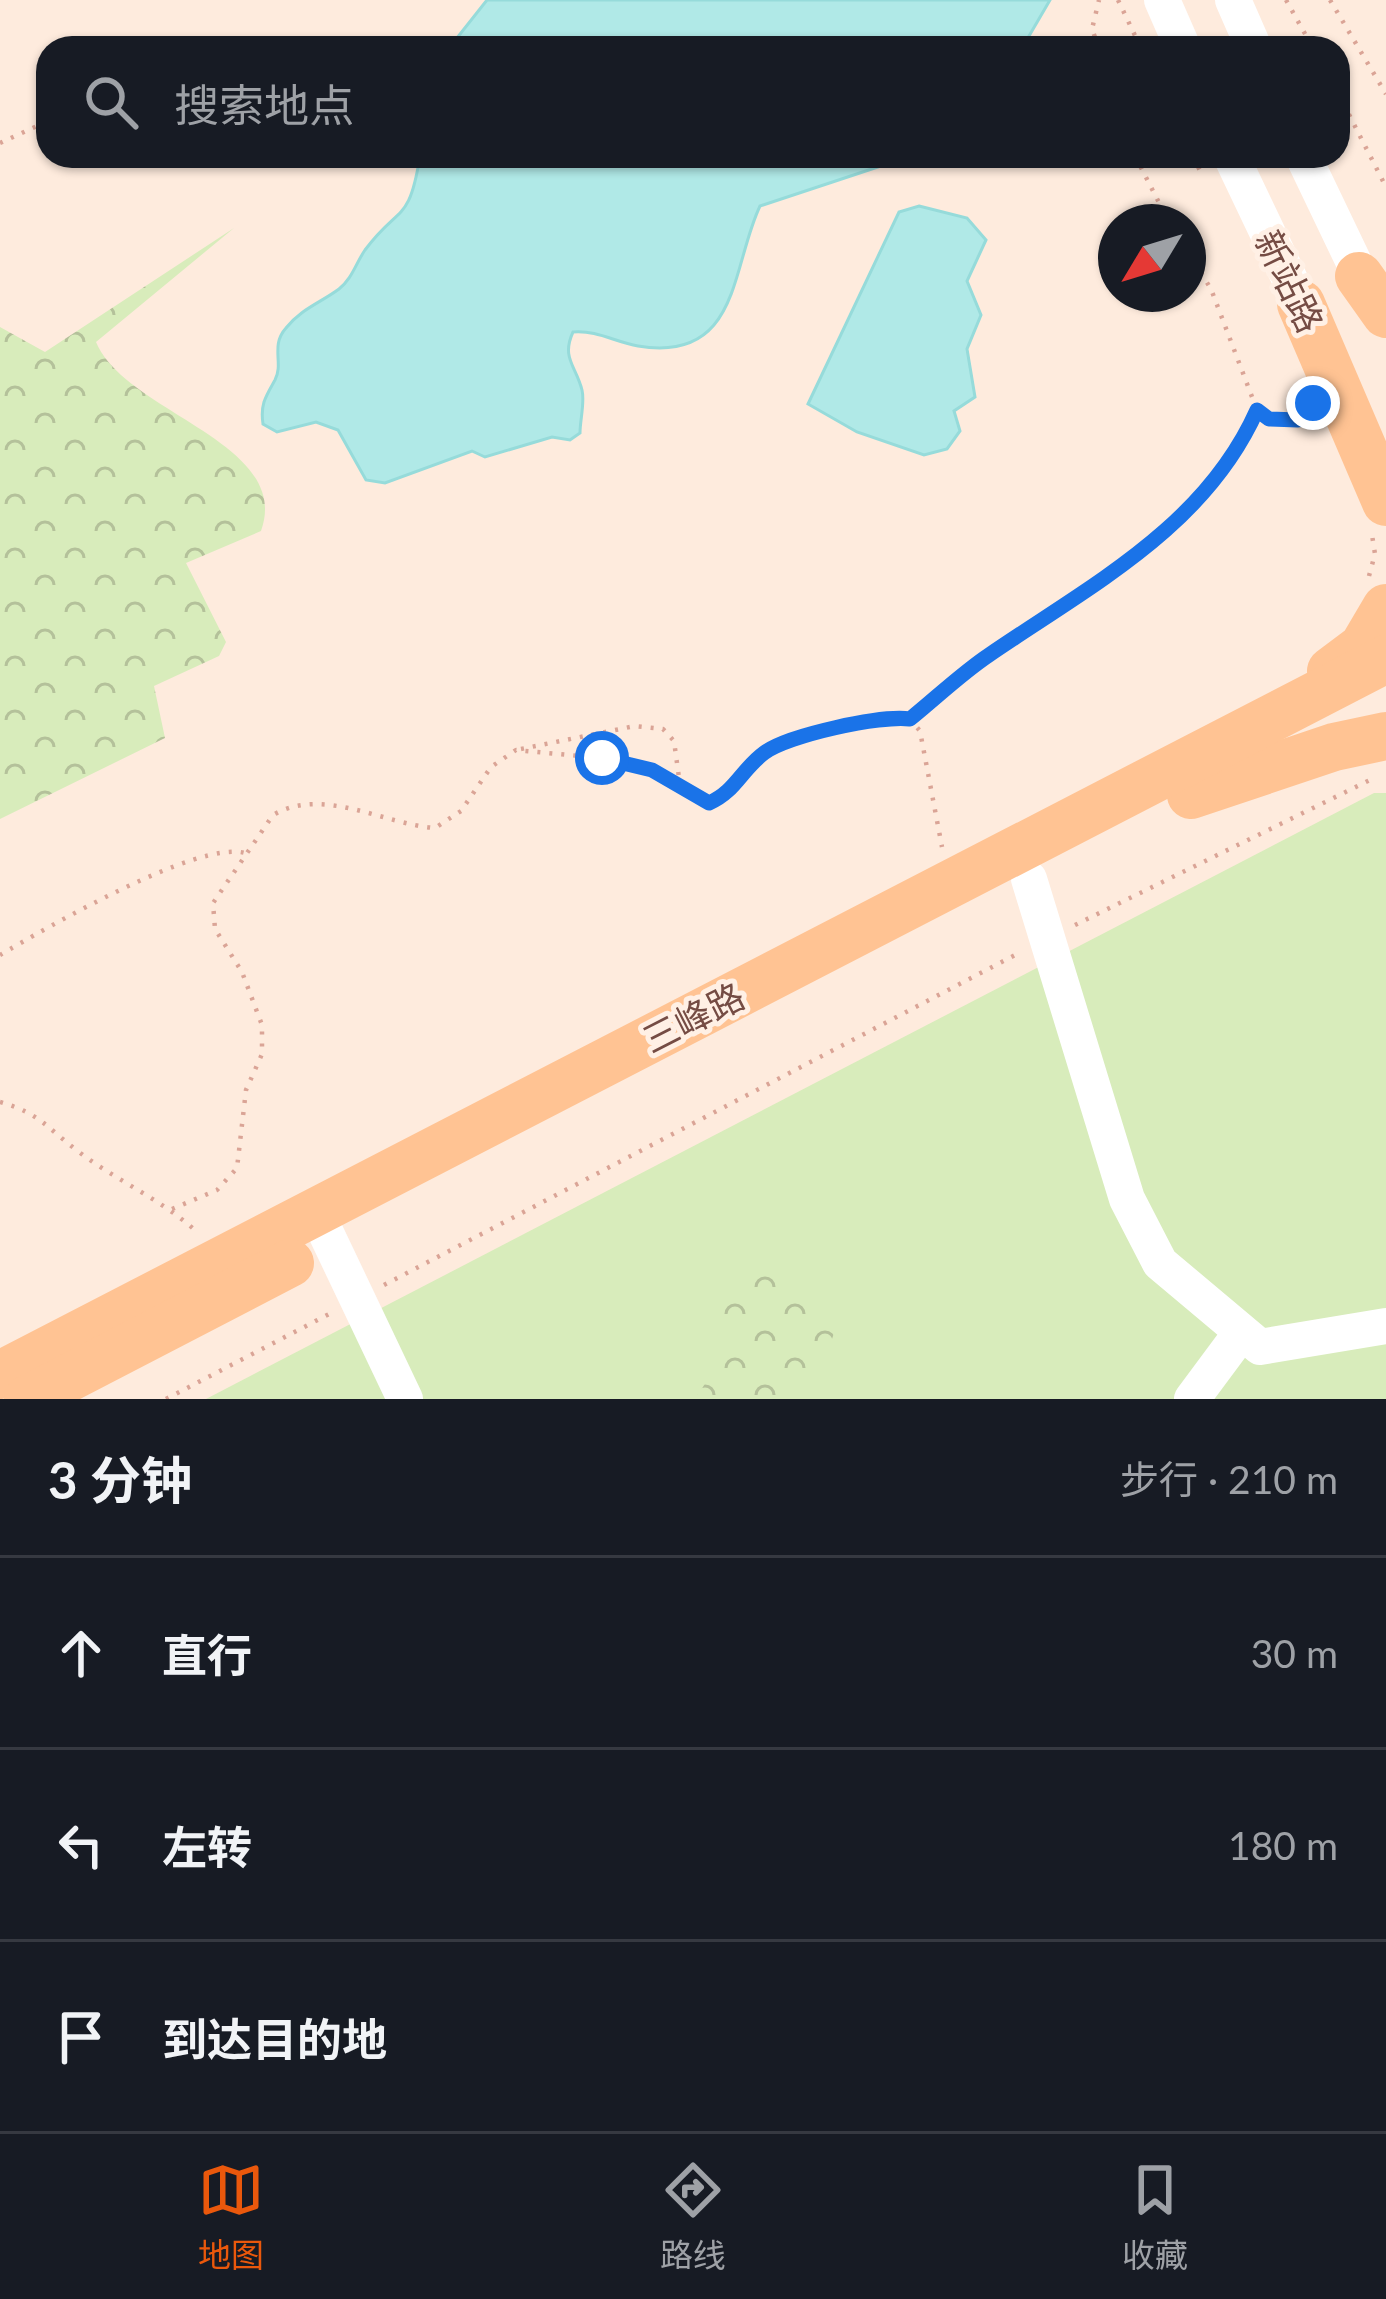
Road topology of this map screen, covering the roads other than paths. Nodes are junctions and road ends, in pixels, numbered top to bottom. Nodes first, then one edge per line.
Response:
1 (1162, 0) edge
2 (1233, 0) edge
3 (1178, 36) edge
4 (1249, 36) edge
5 (1218, 168) edge
6 (1309, 168) edge
7 (1373, 295) edge
8 (1301, 304) junction
9 (1386, 328) edge
10 (1386, 469) edge
11 (1378, 511) edge
12 (1376, 598) edge
13 (1386, 659) edge
14 (1386, 693) edge
15 (1383, 756) edge
16 (1182, 782) junction
17 (1029, 879) junction
18 (324, 1227) junction
19 (1386, 1326) edge
20 (1241, 1333) junction
21 (0, 1376) edge
22 (28, 1399) edge
23 (405, 1399) edge
24 (1192, 1399) edge

1 - 3 street
2 - 4 street
5 - 8 street, 新站路
6 - 7 street, 新站路
7 - 9 street, 新站路
8 - 10 street, 新站路
8 - 11 main road
12 - 16 main road
13 - 16 main road, 三峰路
14 - 16 main road, 三峰路
15 - 16 main road
16 - 17 main road, 三峰路
16 - 18 main road, 三峰路
17 - 18 main road, 三峰路
17 - 20 street
18 - 21 main road, 三峰路
18 - 22 main road, 三峰路
18 - 23 street
19 - 20 street
20 - 24 street

